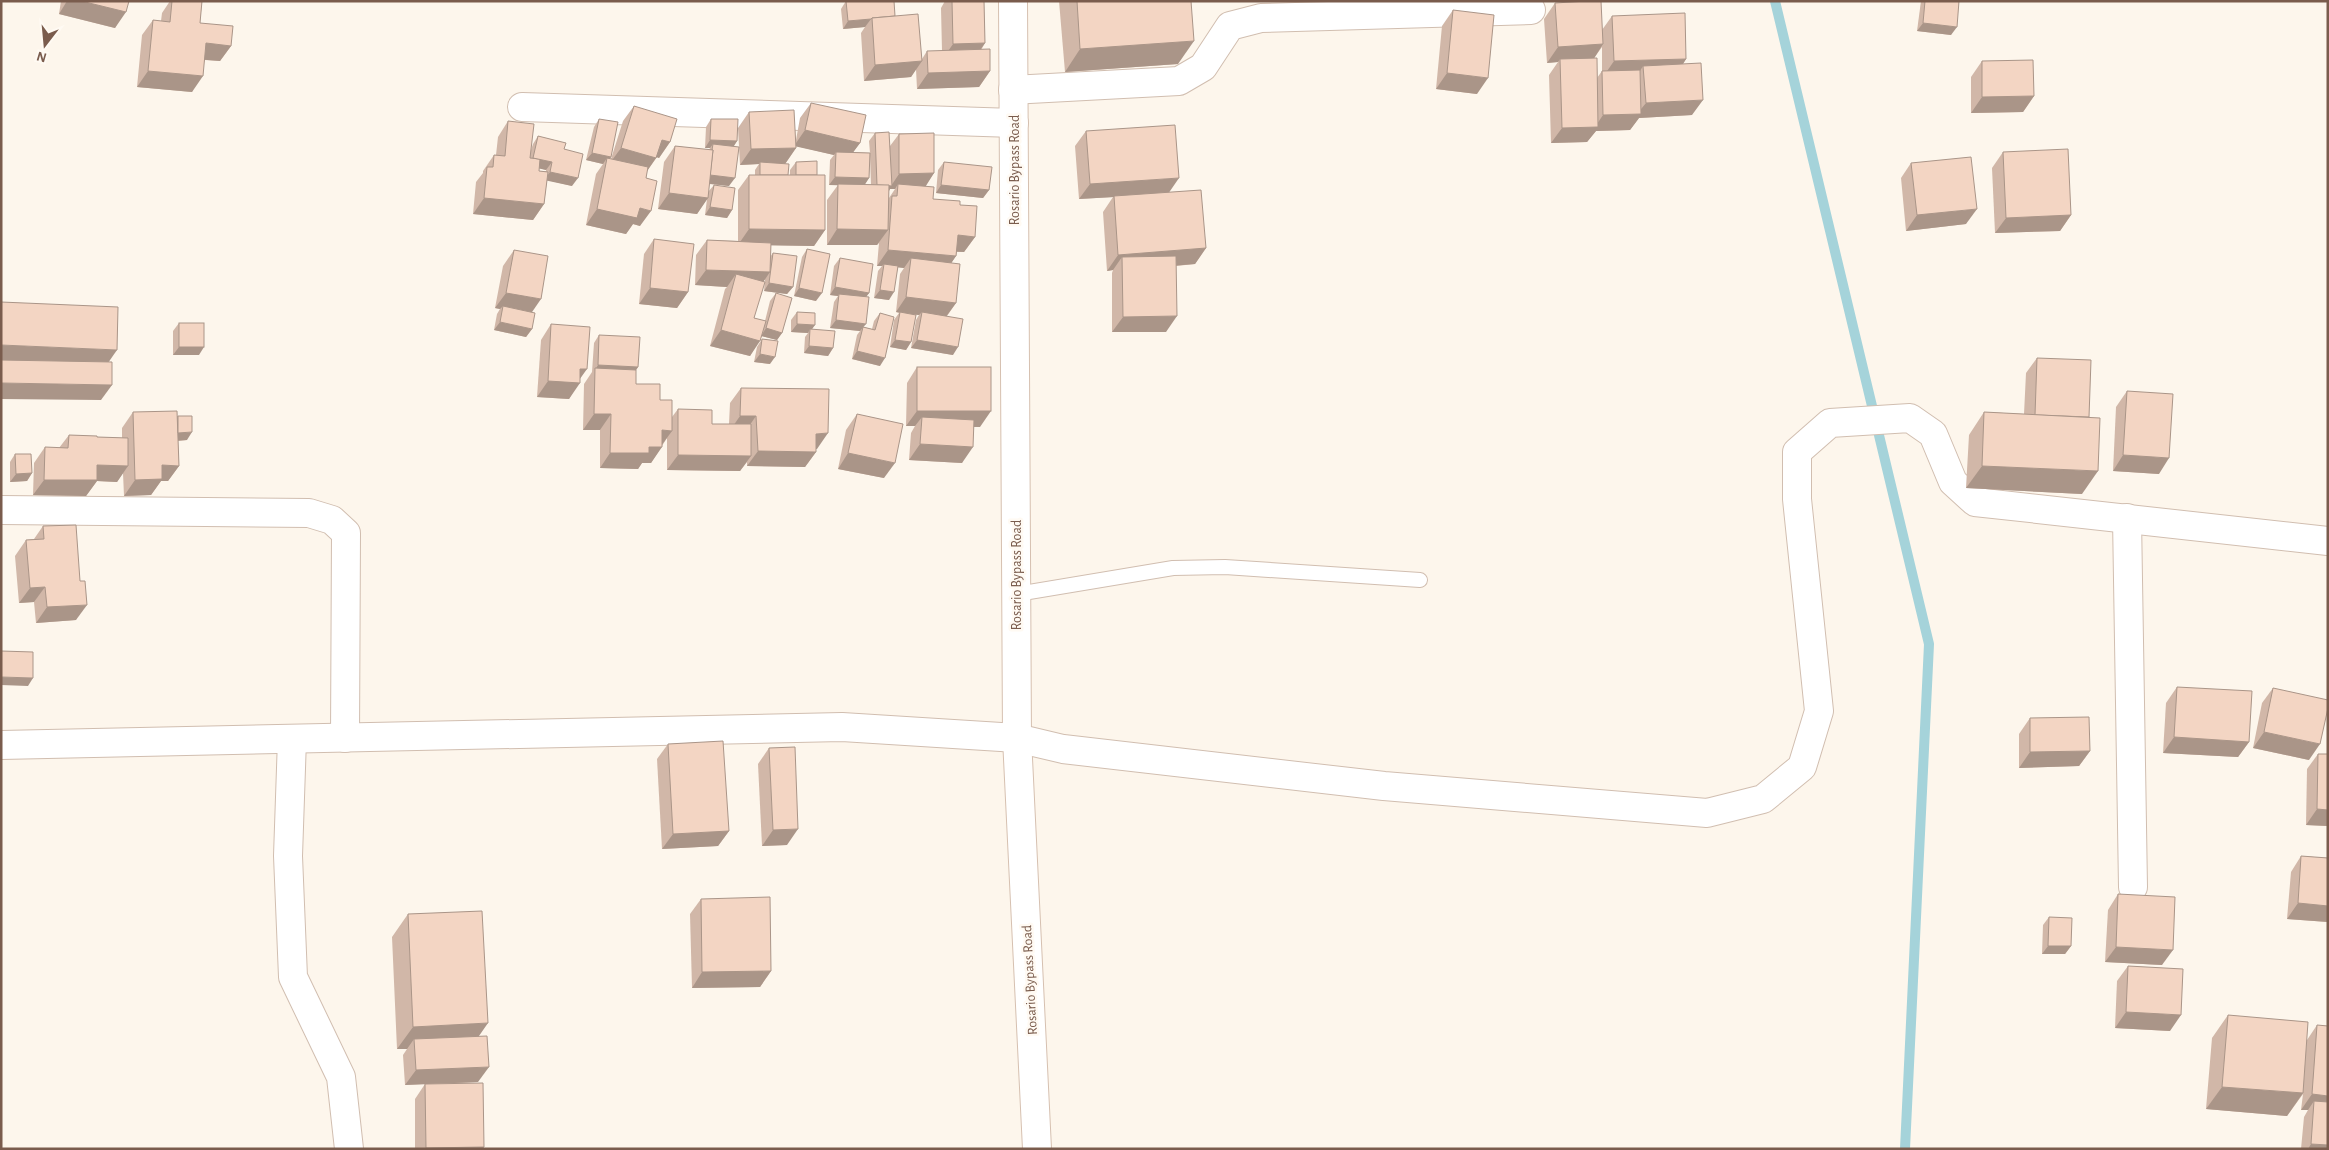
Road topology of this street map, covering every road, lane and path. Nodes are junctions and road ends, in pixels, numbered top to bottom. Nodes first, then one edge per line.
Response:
1 (1013, 1) edge
2 (1531, 10) dead end
3 (1013, 90) junction
4 (522, 107) dead end
5 (1014, 123) junction
6 (1, 510) edge
7 (2127, 518) junction
8 (2328, 541) edge
9 (1420, 580) dead end
10 (1016, 594) junction
11 (345, 738) junction
12 (1018, 738) junction
13 (292, 739) junction
14 (1, 745) edge
15 (2133, 887) dead end
16 (349, 1149) edge
17 (1037, 1149) edge

1 - 3 street, Rosario Bypass Road
2 - 3 street
3 - 5 street, Rosario Bypass Road
4 - 5 street
5 - 10 street, Rosario Bypass Road
6 - 11 street
7 - 8 street
7 - 12 street
7 - 15 street
9 - 10 lane
10 - 12 street, Rosario Bypass Road
11 - 12 street
11 - 13 street
12 - 17 street, Rosario Bypass Road
13 - 14 street
13 - 16 street

